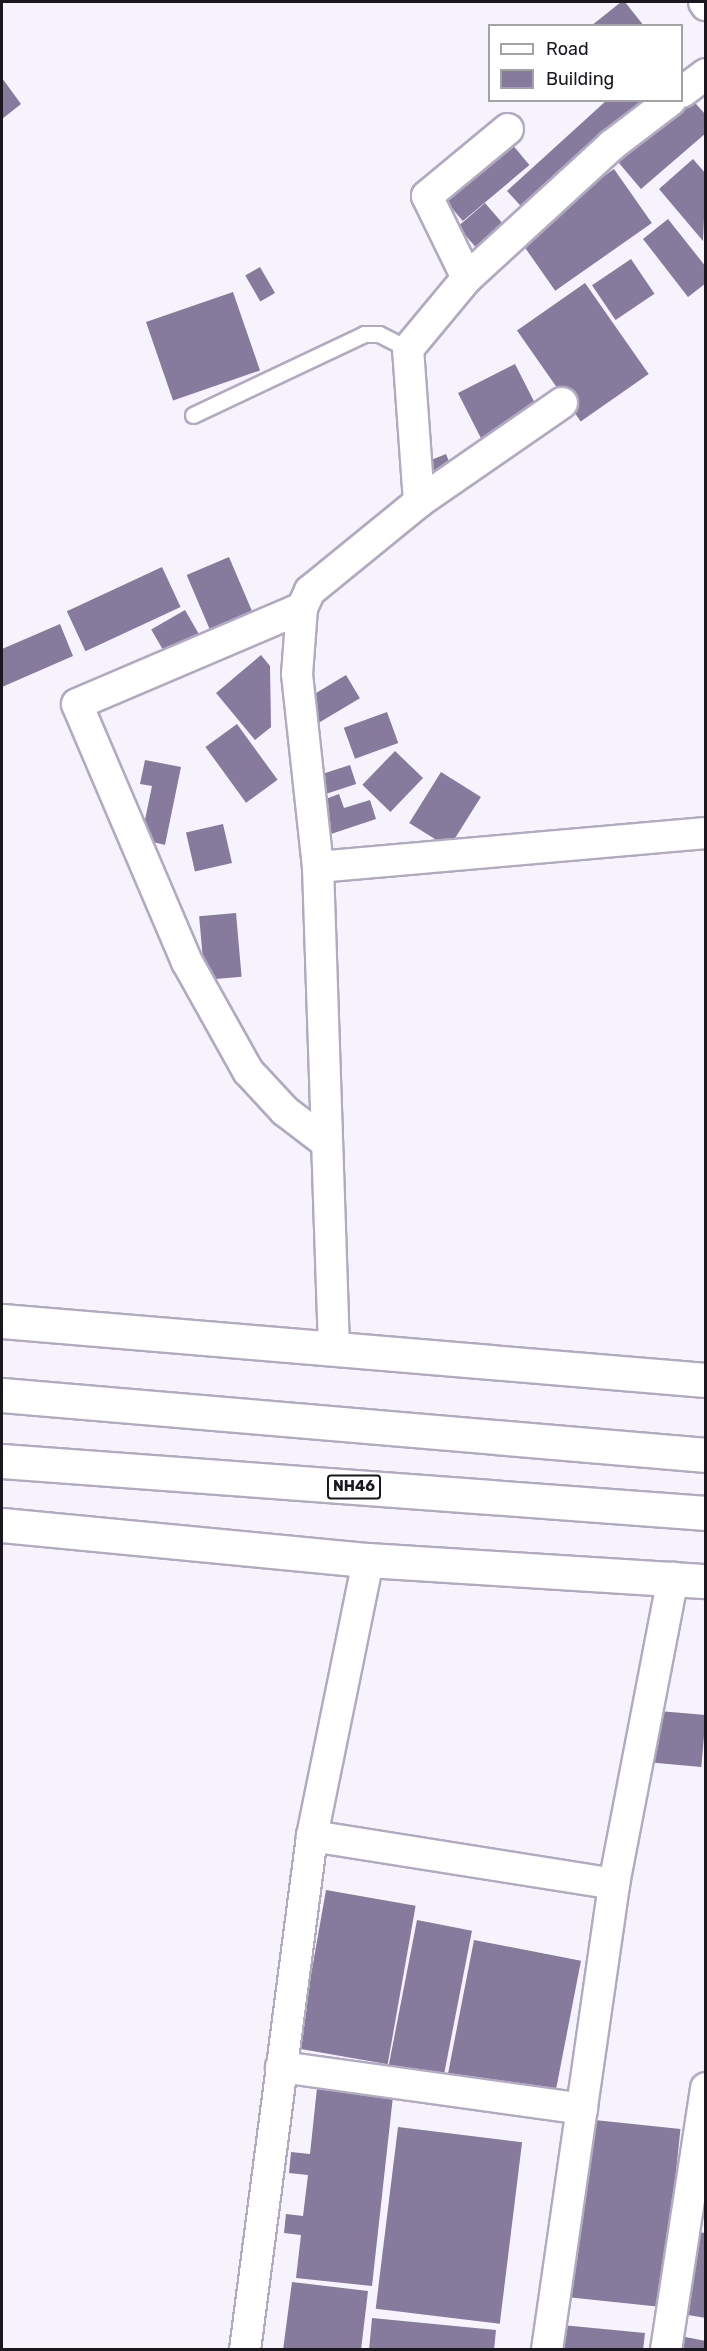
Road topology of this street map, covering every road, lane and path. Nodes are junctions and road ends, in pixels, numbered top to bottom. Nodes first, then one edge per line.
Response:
1 (705, 74) edge
2 (683, 90) edge
3 (668, 102) edge
4 (508, 129) dead end
5 (467, 278) junction
6 (408, 349) junction
7 (562, 404) dead end
8 (193, 415) dead end
9 (419, 502) junction
10 (302, 608) junction
11 (705, 833) edge
12 (318, 867) junction
13 (327, 1143) junction
14 (2, 1321) edge
15 (334, 1345) junction
16 (705, 1380) edge
17 (2, 1395) edge
18 (705, 1455) edge
19 (2, 1461) edge
20 (705, 1513) edge
21 (2, 1524) edge
22 (368, 1560) junction
23 (673, 1578) junction
24 (705, 1581) edge
25 (312, 1836) junction
26 (614, 1884) junction
27 (281, 2067) junction
28 (705, 2088) edge
29 (582, 2109) junction
30 (701, 2150) edge
31 (245, 2349) edge
32 (547, 2349) edge
33 (666, 2349) edge

1 - 2 street
3 - 5 street
4 - 5 street
5 - 6 street
6 - 8 lane
6 - 9 street
7 - 9 street
9 - 10 street
10 - 12 street
10 - 13 street
11 - 12 street
12 - 13 street
13 - 15 street
14 - 15 street
15 - 16 street
17 - 18 street
19 - 20 street, NH46
21 - 22 street
22 - 23 street
22 - 25 street
23 - 24 street
23 - 26 street
25 - 26 street
25 - 27 street
26 - 29 street
27 - 29 street
27 - 31 street
28 - 30 street
29 - 32 street
30 - 33 street

